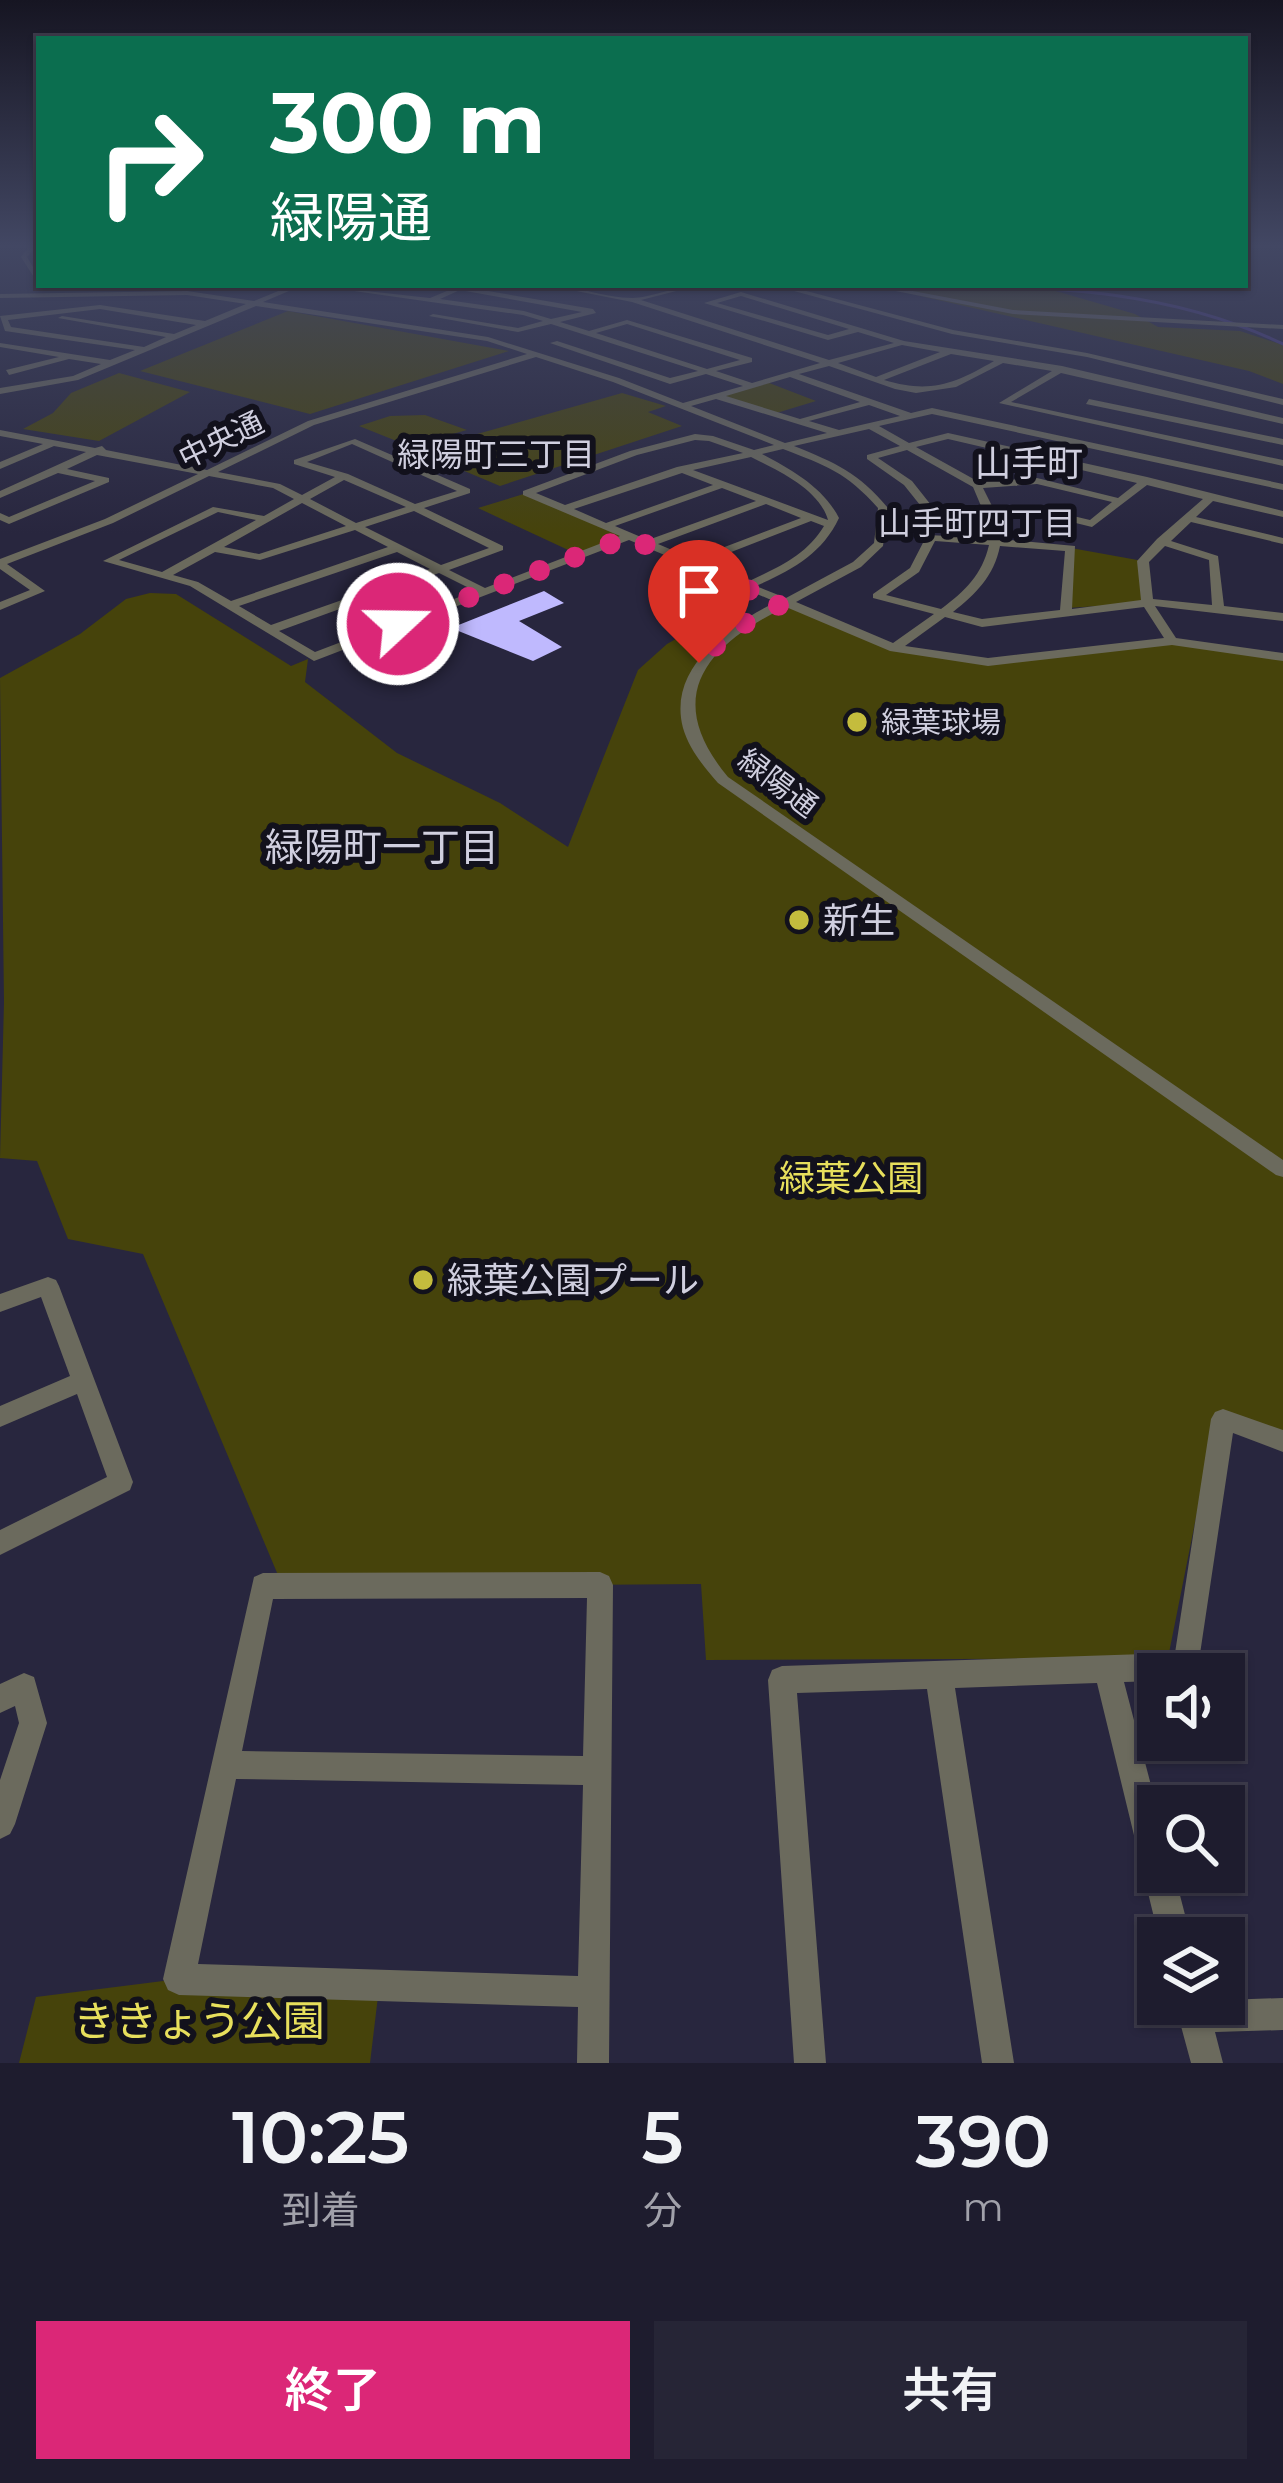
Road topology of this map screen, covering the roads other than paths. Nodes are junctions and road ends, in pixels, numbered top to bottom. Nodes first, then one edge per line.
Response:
1 (90, 341) edge
2 (163, 341) edge
3 (489, 341) edge
4 (560, 341) edge
5 (621, 341) edge
6 (688, 341) edge
7 (761, 341) edge
8 (897, 341) edge
9 (1015, 341) edge
10 (903, 343) junction
11 (0, 348) edge
12 (144, 349) junction
13 (950, 351) junction
14 (533, 353) junction
15 (1087, 355) junction
16 (69, 356) junction
17 (1002, 360) junction
18 (110, 363) junction
19 (829, 363) junction
20 (709, 370) junction
21 (1060, 370) junction
22 (9, 372) junction
23 (790, 374) junction
24 (877, 380) junction
25 (1116, 385) junction
26 (750, 386) junction
27 (15, 388) junction
28 (0, 391) edge
29 (716, 396) junction
30 (869, 402) junction
31 (1089, 402) junction
32 (1283, 402) edge
33 (683, 406) junction
34 (911, 416) junction
35 (1065, 417) junction
36 (803, 421) junction
37 (1283, 425) edge
38 (872, 426) junction
39 (1039, 433) junction
40 (841, 434) junction
41 (4, 436) edge
42 (58, 441) junction
43 (1278, 441) edge
44 (913, 445) junction
45 (788, 448) junction
46 (102, 449) junction
47 (1010, 451) junction
48 (642, 454) junction
49 (751, 456) junction
50 (1254, 457) junction
51 (1170, 462) junction
52 (1283, 463) edge
53 (0, 466) edge
54 (59, 470) junction
55 (682, 470) junction
56 (204, 471) junction
57 (344, 476) junction
58 (1234, 476) junction
59 (1144, 482) junction
60 (721, 485) junction
61 (977, 485) junction
62 (1283, 487) edge
63 (0, 495) edge
64 (1211, 497) junction
65 (302, 498) junction
66 (765, 501) junction
67 (1119, 501) junction
68 (412, 508) junction
69 (563, 509) junction
70 (991, 510) junction
71 (1283, 514) edge
72 (0, 517) edge
73 (810, 518) junction
74 (1188, 518) junction
75 (265, 519) junction
76 (831, 525) junction
77 (357, 526) junction
78 (604, 527) junction
79 (628, 537) junction
80 (999, 541) junction
81 (1161, 542) junction
82 (1283, 542) edge
83 (646, 545) junction
84 (214, 548) junction
85 (397, 548) junction
86 (0, 554) edge
87 (0, 563) edge
88 (690, 565) junction
89 (440, 569) junction
90 (165, 575) junction
91 (744, 587) junction
92 (483, 591) junction
93 (1148, 603) junction
94 (781, 604) junction
95 (0, 606) edge
96 (228, 606) junction
97 (1218, 606) junction
98 (1066, 611) junction
99 (938, 615) junction
100 (1283, 616) edge
101 (269, 630) junction
102 (1172, 641) junction
103 (894, 648) junction
104 (1283, 657) edge
105 (1283, 1170) edge
106 (0, 1303) edge
107 (85, 1380) junction
108 (0, 1417) edge
109 (1283, 1441) edge
110 (0, 1543) edge
111 (1108, 1671) junction
112 (938, 1676) junction
113 (0, 1699) edge
114 (225, 1765) junction
115 (596, 1772) junction
116 (0, 1824) edge
117 (1169, 1917) edge
118 (595, 1992) junction
119 (1245, 2013) edge
120 (1283, 2014) edge
121 (1197, 2025) edge
122 (592, 2063) edge
123 (810, 2063) edge
124 (998, 2063) edge
125 (1207, 2063) edge

1 - 12 street
2 - 12 street
3 - 14 street, 緑陽通
4 - 20 street
5 - 20 street
6 - 20 street
7 - 19 street
8 - 10 street
9 - 15 street
10 - 13 street
10 - 19 street
11 - 16 street
11 - 22 street
12 - 18 street
13 - 17 street
13 - 24 street
14 - 33 street, 緑陽通
14 - 56 street, 中央通
15 - 21 street
15 - 32 street
16 - 18 street
16 - 22 street
17 - 21 street
17 - 24 street
18 - 27 street
19 - 23 street
19 - 24 street
20 - 26 street
21 - 25 street
21 - 35 street
22 - 27 street
23 - 26 street
23 - 30 street
25 - 31 street
25 - 37 street
26 - 29 street
27 - 28 street
29 - 33 street
29 - 36 street
30 - 34 street
30 - 36 street
31 - 35 street
31 - 43 street
33 - 45 street, 緑陽通
34 - 38 street
34 - 39 street
35 - 39 street
35 - 50 street
36 - 40 street
37 - 43 street
38 - 40 street
38 - 44 street
39 - 47 street
39 - 51 street
40 - 45 street
41 - 42 street
42 - 46 street
42 - 53 street
43 - 50 street
44 - 47 street
44 - 61 street
44 - 70 street
45 - 49 street
45 - 94 street, 緑陽通
46 - 54 street
46 - 56 street
47 - 59 street
48 - 49 street
48 - 55 street
48 - 69 street
49 - 55 street
49 - 76 street
50 - 52 street
50 - 58 street
51 - 58 street
51 - 59 street
54 - 63 street
54 - 72 street
55 - 60 street
55 - 69 street
56 - 65 street
56 - 86 street, 中央通
56 - 87 street, 中央通
57 - 65 street
57 - 68 street
57 - 68 street
58 - 62 street
59 - 64 street
59 - 67 street
60 - 66 street
60 - 78 street
61 - 67 street
61 - 70 street
64 - 71 street
64 - 74 street
65 - 75 street
65 - 77 street
66 - 73 street
66 - 83 street
67 - 70 street
68 - 77 street
68 - 89 street
69 - 78 street
70 - 80 street
73 - 76 street
73 - 88 street
74 - 81 street
74 - 82 street
75 - 84 street
75 - 90 street
76 - 91 street
77 - 84 street
77 - 85 street
78 - 79 street
79 - 83 street
79 - 92 street
80 - 98 street
80 - 99 street
80 - 99 street
81 - 93 street
81 - 97 street
83 - 88 street
84 - 90 street
85 - 89 street
85 - 96 street
87 - 95 street
88 - 91 street
89 - 92 street
89 - 101 street
90 - 96 street
91 - 94 street
92 - 101 street
93 - 97 street
93 - 98 street
93 - 102 street
94 - 103 street
94 - 105 street, 緑陽通
96 - 101 street
97 - 100 street
98 - 99 street
99 - 103 street
102 - 103 street
102 - 104 street
106 - 107 street
107 - 108 street
107 - 110 street
109 - 111 street
111 - 112 street
111 - 117 street
112 - 123 street
112 - 124 street
113 - 116 street
114 - 115 street
114 - 115 street
114 - 118 street
115 - 118 street
118 - 122 street
119 - 120 street
121 - 125 street

